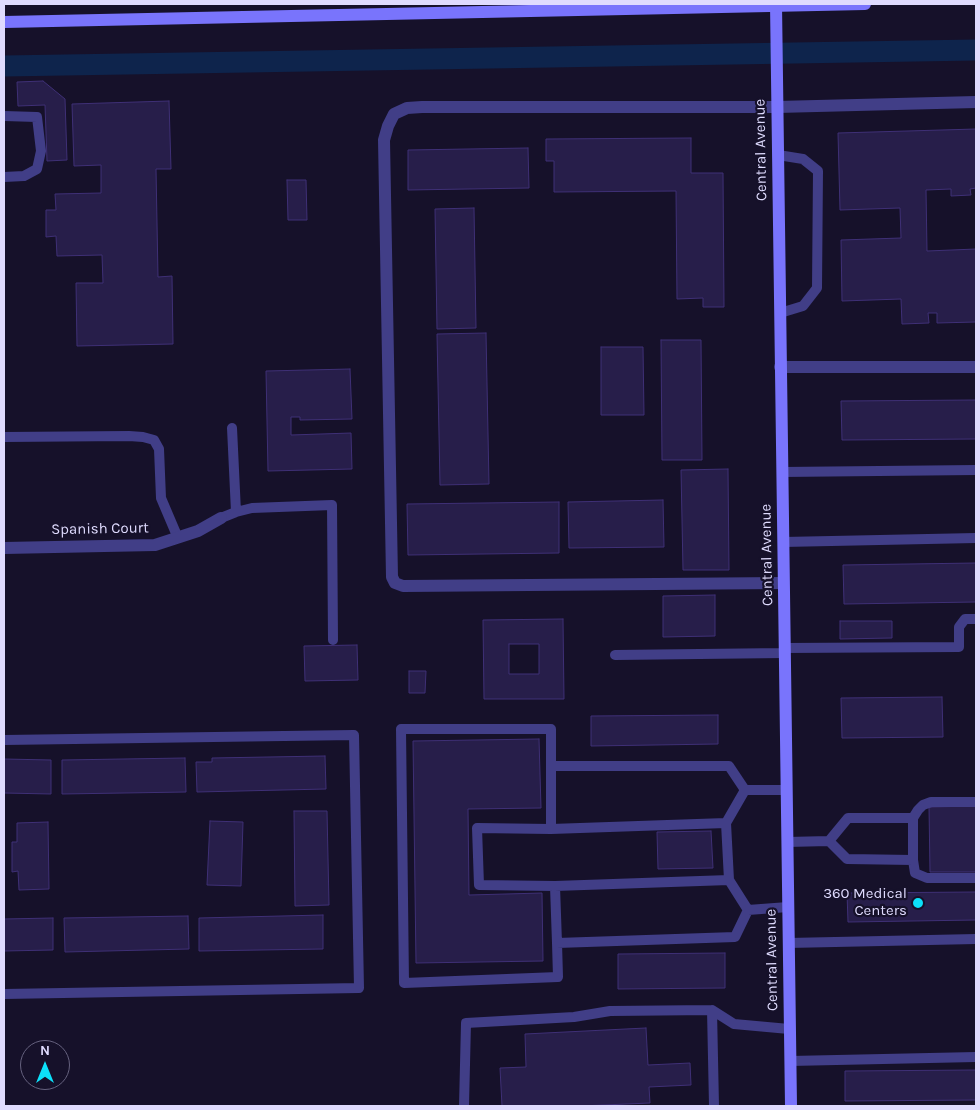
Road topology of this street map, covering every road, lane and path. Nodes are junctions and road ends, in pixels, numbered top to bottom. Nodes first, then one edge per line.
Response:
1 (865, 4) edge
2 (776, 5) edge
3 (4, 22) edge
4 (976, 102) edge
5 (777, 107) junction
6 (4, 116) edge
7 (778, 155) junction
8 (4, 177) edge
9 (780, 313) junction
10 (780, 367) junction
11 (976, 367) edge
12 (232, 428) dead end
13 (4, 437) edge
14 (976, 470) edge
15 (782, 472) junction
16 (236, 512) junction
17 (221, 518) joint
18 (178, 538) junction
19 (976, 538) edge
20 (783, 542) junction
21 (4, 548) edge
22 (783, 583) junction
23 (976, 619) edge
24 (333, 640) dead end
25 (784, 650) junction
26 (615, 655) dead end
27 (4, 740) edge
28 (551, 766) junction
29 (745, 790) junction
30 (786, 790) junction
31 (976, 802) edge
32 (913, 818) junction
33 (726, 823) junction
34 (551, 828) junction
35 (829, 840) junction
36 (787, 842) junction
37 (913, 860) junction
38 (976, 878) edge
39 (729, 880) junction
40 (555, 886) junction
41 (788, 907) junction
42 (748, 910) junction
43 (976, 939) edge
44 (788, 943) junction
45 (557, 944) junction
46 (4, 994) edge
47 (712, 1010) junction
48 (789, 1029) junction
49 (976, 1056) edge
50 (790, 1061) junction
51 (464, 1106) edge
52 (714, 1106) edge
53 (791, 1106) edge

1 - 2 street
2 - 3 street
2 - 5 street, Central Avenue
4 - 5 street
5 - 7 street, Central Avenue
5 - 22 street
6 - 8 lane
7 - 9 street, Central Avenue
7 - 9 lane
9 - 10 street, Central Avenue
10 - 11 street
10 - 15 street, Central Avenue
12 - 16 lane
13 - 18 lane
14 - 15 lane
15 - 20 street, Central Avenue
16 - 17 lane
16 - 24 lane
17 - 18 street, Spanish Court
18 - 21 street, Spanish Court
19 - 20 lane
20 - 22 street, Central Avenue
22 - 25 street, Central Avenue
23 - 25 lane
25 - 26 lane
25 - 30 street, Central Avenue
27 - 46 lane
28 - 29 lane
28 - 34 lane
28 - 45 lane
29 - 30 lane
29 - 33 lane
30 - 36 street, Central Avenue
31 - 32 lane
32 - 35 lane
32 - 37 lane
33 - 34 lane
33 - 39 lane
34 - 40 lane
35 - 36 lane
35 - 37 lane
36 - 41 street, Central Avenue
37 - 38 lane
39 - 40 lane
39 - 42 lane
40 - 45 lane
41 - 42 lane
41 - 44 street, Central Avenue
42 - 45 lane
43 - 44 lane
44 - 48 street, Central Avenue
47 - 48 lane
47 - 51 lane
47 - 52 lane
48 - 50 street, Central Avenue
49 - 50 lane
50 - 53 street, Central Avenue

